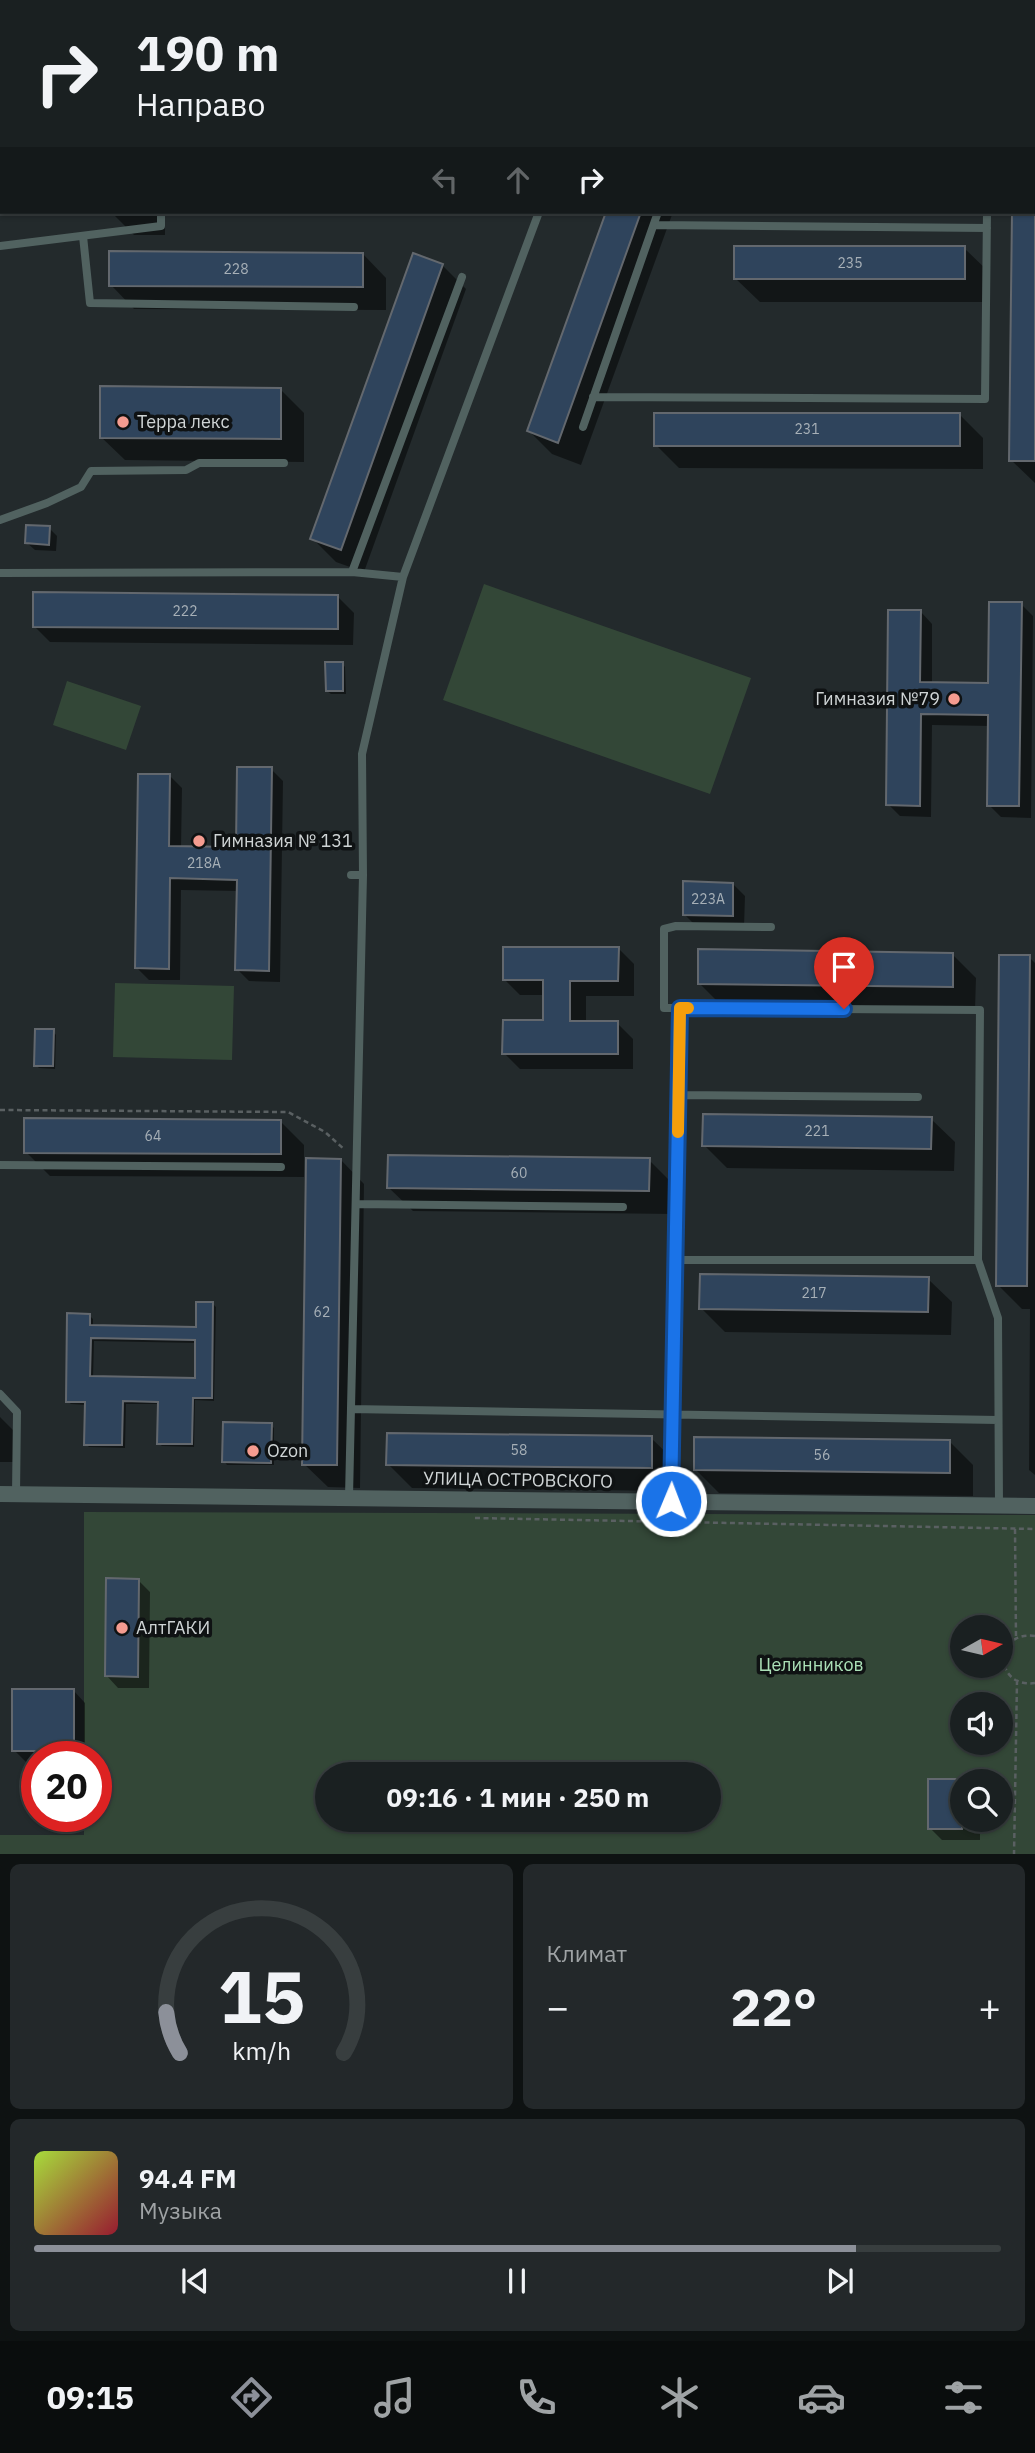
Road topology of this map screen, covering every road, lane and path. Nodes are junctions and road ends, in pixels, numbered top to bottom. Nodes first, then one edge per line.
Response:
1 (161, 214) edge
2 (538, 214) edge
3 (658, 214) edge
4 (988, 214) edge
5 (654, 225) junction
6 (987, 228) junction
7 (83, 236) junction
8 (0, 246) edge
9 (462, 278) dead end
10 (354, 307) dead end
11 (593, 397) junction
12 (583, 427) dead end
13 (284, 463) dead end
14 (0, 520) edge
15 (352, 572) junction
16 (0, 573) edge
17 (403, 577) junction
18 (351, 875) dead end
19 (363, 875) junction
20 (771, 927) dead end
21 (680, 1008) junction
22 (678, 1095) junction
23 (918, 1097) dead end
24 (0, 1110) edge
25 (357, 1160) junction
26 (0, 1165) edge
27 (281, 1167) dead end
28 (356, 1205) junction
29 (623, 1207) dead end
30 (676, 1260) junction
31 (978, 1260) junction
32 (0, 1394) edge
33 (351, 1409) junction
34 (672, 1416) junction
35 (998, 1420) junction
36 (8, 1494) edge
37 (349, 1497) junction
38 (671, 1501) junction
39 (999, 1506) junction
40 (1035, 1506) edge
41 (464, 1517) dead end
42 (1015, 1529) junction
43 (1035, 1529) edge
44 (1035, 1636) edge
45 (1016, 1639) junction
46 (1017, 1681) junction
47 (1035, 1683) edge
48 (1014, 1854) edge

1 - 7 lane
2 - 17 lane
3 - 5 lane
4 - 6 lane
5 - 6 lane
5 - 11 lane
6 - 11 lane
7 - 8 lane
7 - 10 lane
9 - 15 lane
11 - 12 lane
13 - 14 lane
15 - 16 lane
15 - 17 lane
17 - 19 lane
18 - 19 lane
19 - 25 lane
20 - 21 lane
21 - 22 lane
21 - 31 lane
22 - 23 lane
22 - 30 lane
24 - 25 path
25 - 28 lane
26 - 27 lane
28 - 29 lane
28 - 33 lane
30 - 31 lane
30 - 34 lane
31 - 35 lane
32 - 36 lane
33 - 34 lane
33 - 37 lane
34 - 35 lane
34 - 38 lane
35 - 39 lane
36 - 37 street, УЛИЦА ОСТРОВСКОГО
37 - 38 street, УЛИЦА ОСТРОВСКОГО
38 - 39 street, УЛИЦА ОСТРОВСКОГО
39 - 40 street, УЛИЦА ОСТРОВСКОГО
41 - 42 path
42 - 43 path
42 - 45 path
44 - 45 path
45 - 46 path
46 - 47 path
46 - 48 path

